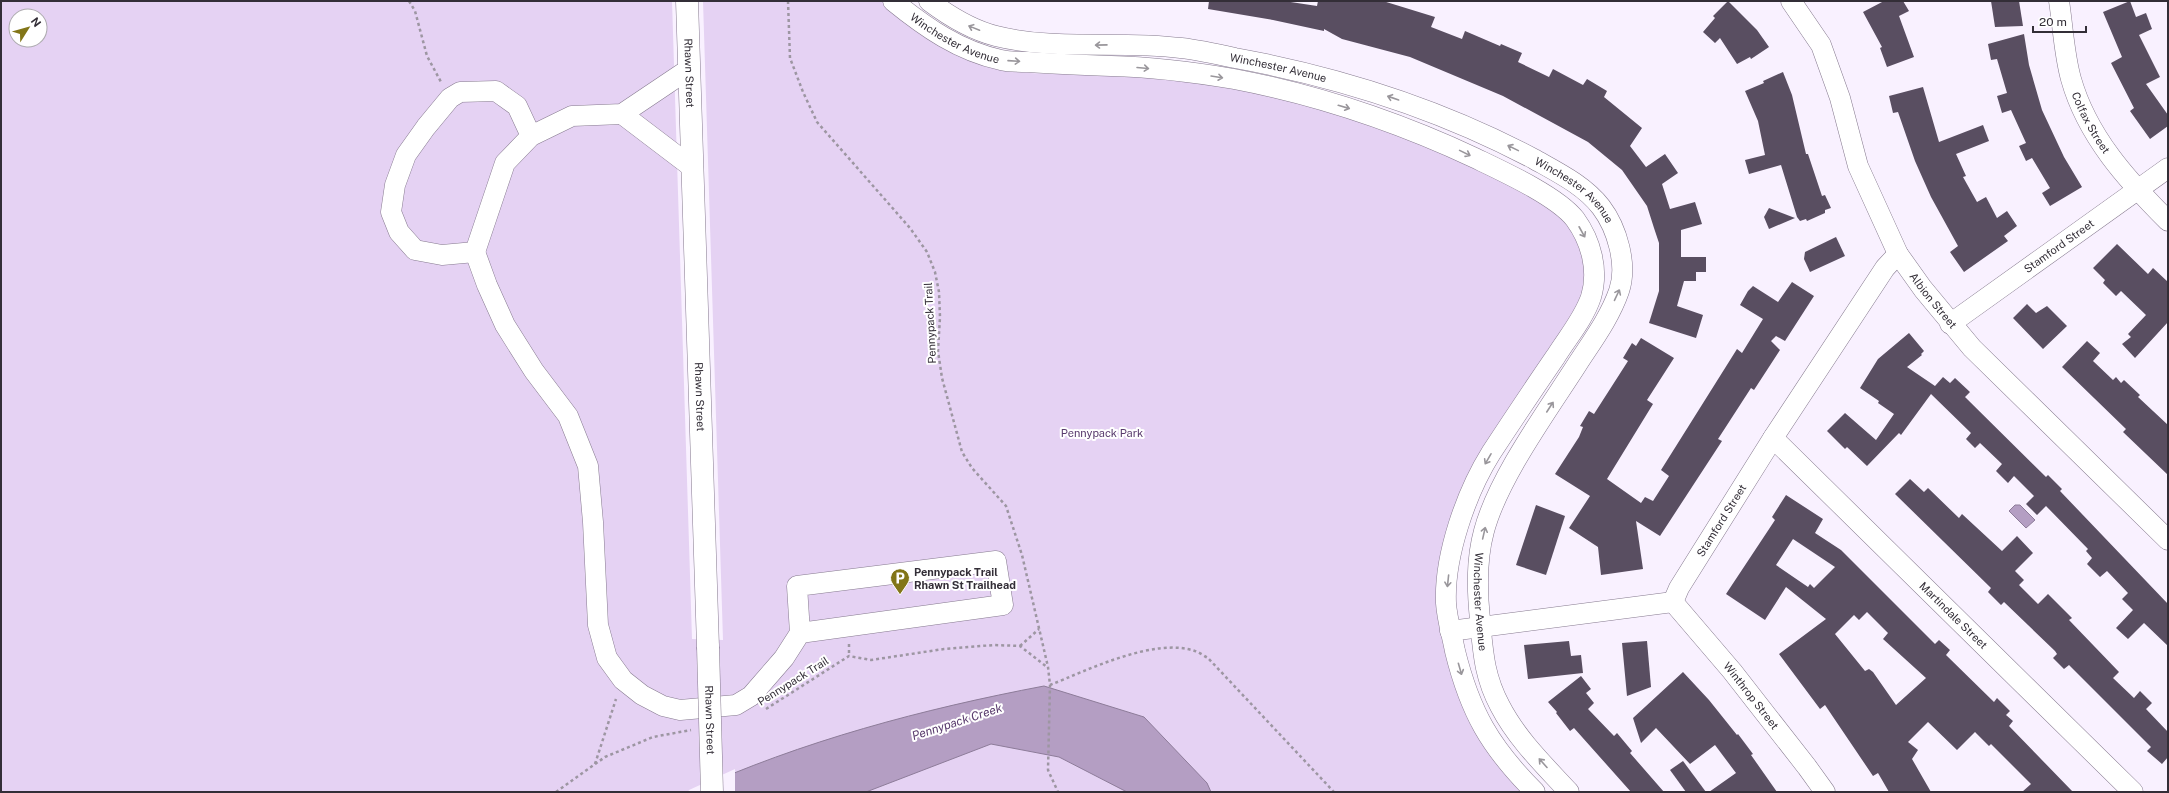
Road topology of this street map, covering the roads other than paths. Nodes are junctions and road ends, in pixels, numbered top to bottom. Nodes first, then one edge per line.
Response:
1 (687, 1) edge
2 (893, 1) edge
3 (929, 1) edge
4 (1790, 1) edge
5 (2059, 1) edge
6 (1182, 48) junction
7 (690, 69) junction
8 (1179, 71) junction
9 (622, 114) junction
10 (531, 136) junction
11 (693, 168) junction
12 (2168, 168) edge
13 (2137, 190) junction
14 (1586, 192) junction
15 (1567, 211) junction
16 (2168, 221) edge
17 (475, 252) junction
18 (1898, 254) junction
19 (1950, 324) junction
20 (1773, 438) junction
21 (2168, 540) edge
22 (1673, 602) junction
23 (1480, 627) junction
24 (1450, 631) junction
25 (800, 633) junction
26 (712, 792) edge
27 (1535, 792) edge
28 (1568, 792) edge
29 (1825, 792) edge
30 (2133, 792) edge

1 - 7 main road, Rhawn Street
2 -> 8 street, Winchester Avenue
6 -> 3 street, Winchester Avenue
4 - 18 street, Albion Street
5 - 13 street, Colfax Street
6 - 8 street
14 -> 6 street, Winchester Avenue
7 - 9 street
7 - 11 main road, Rhawn Street
8 -> 15 street, Winchester Avenue
9 - 10 street
9 - 11 street
10 - 17 street
10 - 17 street
11 - 26 main road, Rhawn Street, bridge
12 - 13 street, Stamford Street
13 - 16 street, Colfax Street
13 - 19 street, Stamford Street
14 - 15 street
23 -> 14 street, Winchester Avenue
15 -> 24 street, Winchester Avenue
17 - 25 street
18 - 19 street, Albion Street
18 - 20 street, Stamford Street
19 - 21 street, Albion Street
20 - 22 street, Stamford Street
20 - 30 street, Martindale Street
22 - 23 street
22 - 29 street, Winthrop Street
23 - 24 street
28 -> 23 street, Winchester Avenue
24 -> 27 street, Winchester Avenue
25 - 25 street

